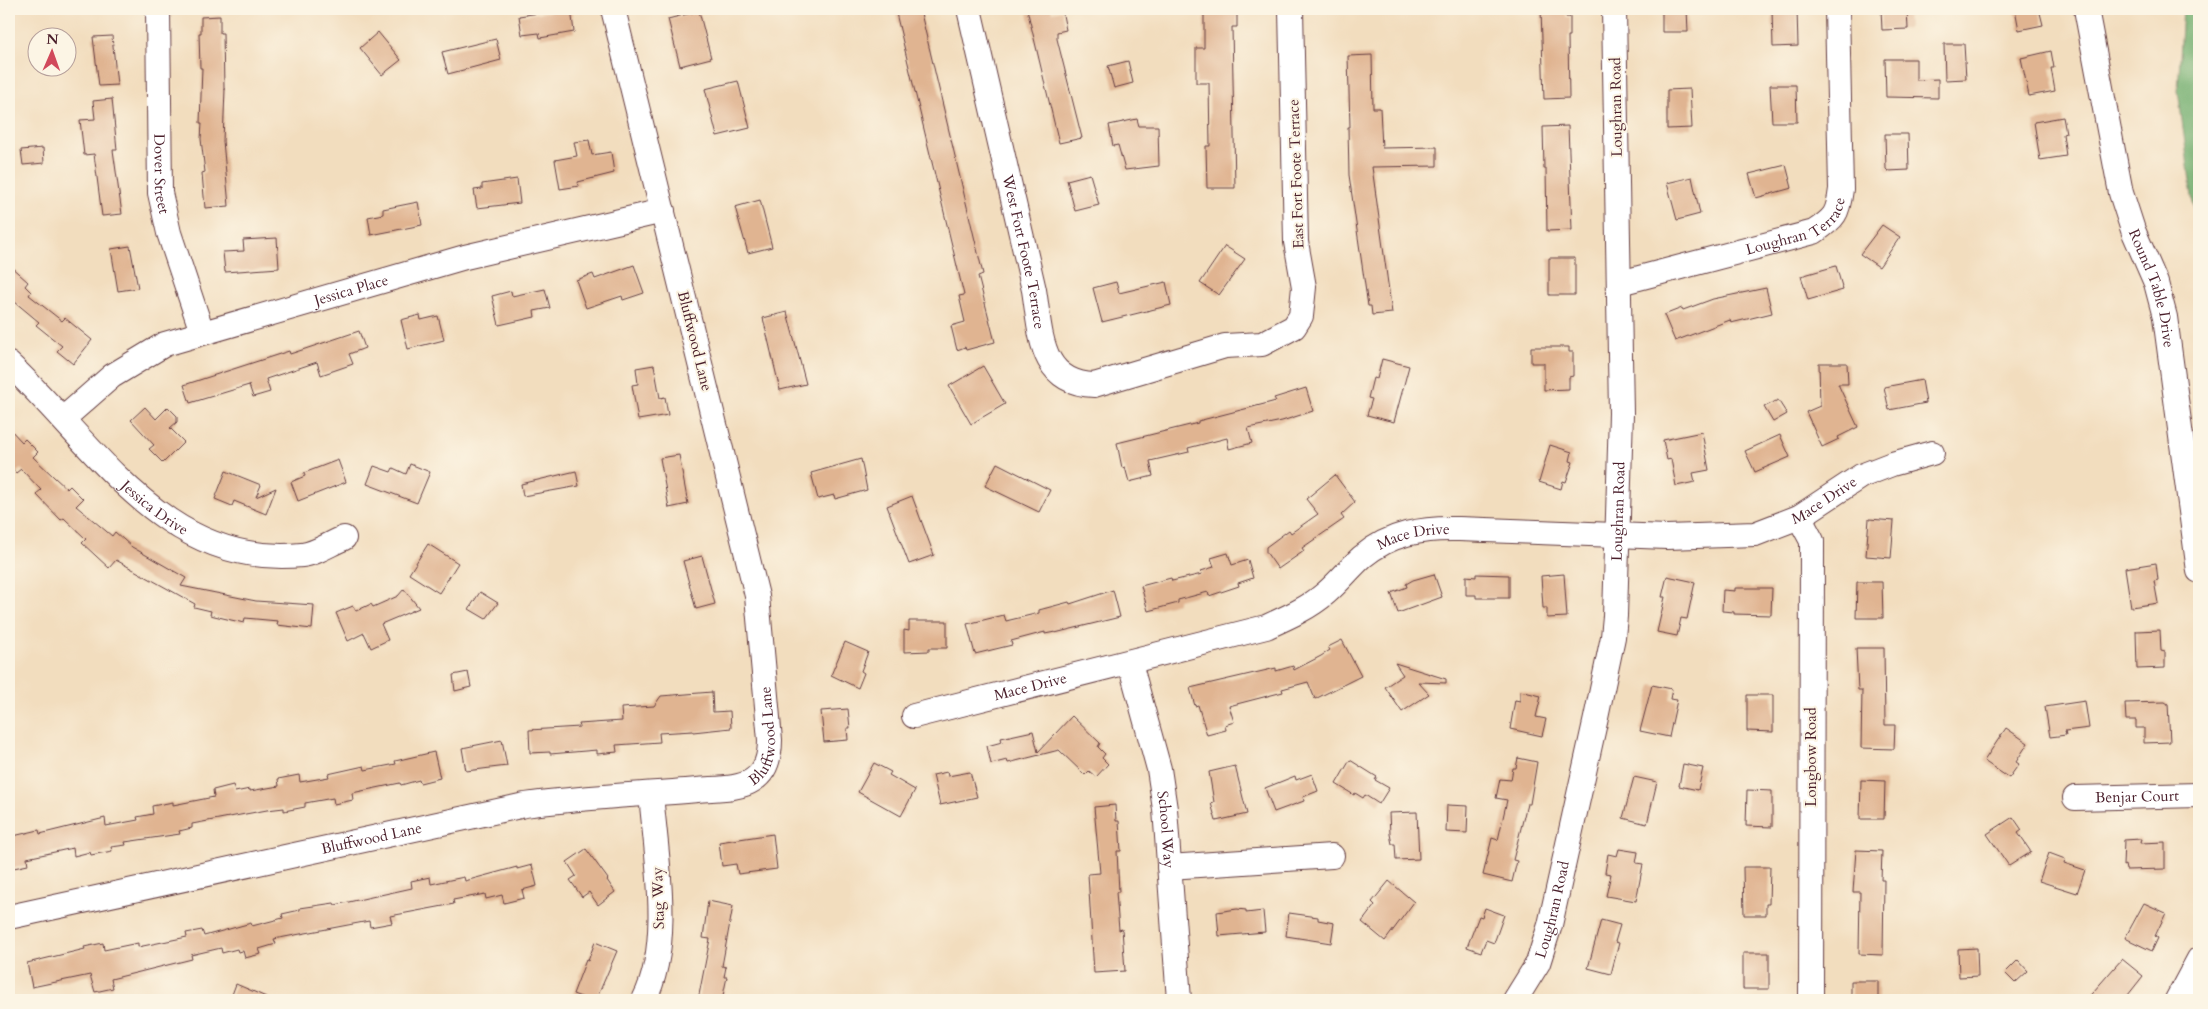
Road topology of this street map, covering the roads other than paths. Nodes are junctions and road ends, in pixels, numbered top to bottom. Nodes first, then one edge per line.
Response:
1 (158, 9) edge
2 (613, 9) edge
3 (969, 9) edge
4 (1291, 9) edge
5 (1614, 9) edge
6 (1838, 9) edge
7 (2086, 9) edge
8 (663, 211) junction
9 (1620, 283) junction
10 (202, 332) junction
11 (1171, 361) joint
12 (9, 364) edge
13 (63, 419) junction
14 (1932, 453) dead end
15 (1799, 517) junction
16 (1618, 536) junction
17 (344, 538) dead end
18 (2199, 570) edge
19 (1130, 663) junction
20 (914, 716) dead end
21 (651, 794) junction
22 (2199, 795) edge
23 (2075, 798) dead end
24 (1332, 856) dead end
25 (1169, 866) junction
26 (9, 917) edge
27 (2199, 959) edge
28 (644, 1000) edge
29 (1179, 1000) edge
30 (1515, 1000) edge
31 (1811, 1000) edge
32 (2177, 1000) edge

1 - 10 street, Dover Street
2 - 8 street, Bluffwood Lane
3 - 11 street, West Fort Foote Terrace
4 - 11 street, East Fort Foote Terrace
5 - 9 street, Loughran Road
6 - 9 street, Loughran Terrace
7 - 18 street, Round Table Drive
8 - 10 street, Jessica Place
8 - 21 street, Bluffwood Lane
9 - 16 street, Loughran Road
10 - 13 street, Jessica Place
12 - 13 street, Jessica Drive
13 - 17 street, Jessica Drive
14 - 15 street, Mace Drive
15 - 16 street, Mace Drive
15 - 31 street, Longbow Road
16 - 19 street, Mace Drive
16 - 30 street, Loughran Road
19 - 20 street, Mace Drive
19 - 25 street, School Way
21 - 26 street, Bluffwood Lane
21 - 28 street, Stag Way
22 - 23 street, Benjar Court
24 - 25 street
25 - 29 street, School Way
27 - 32 street

